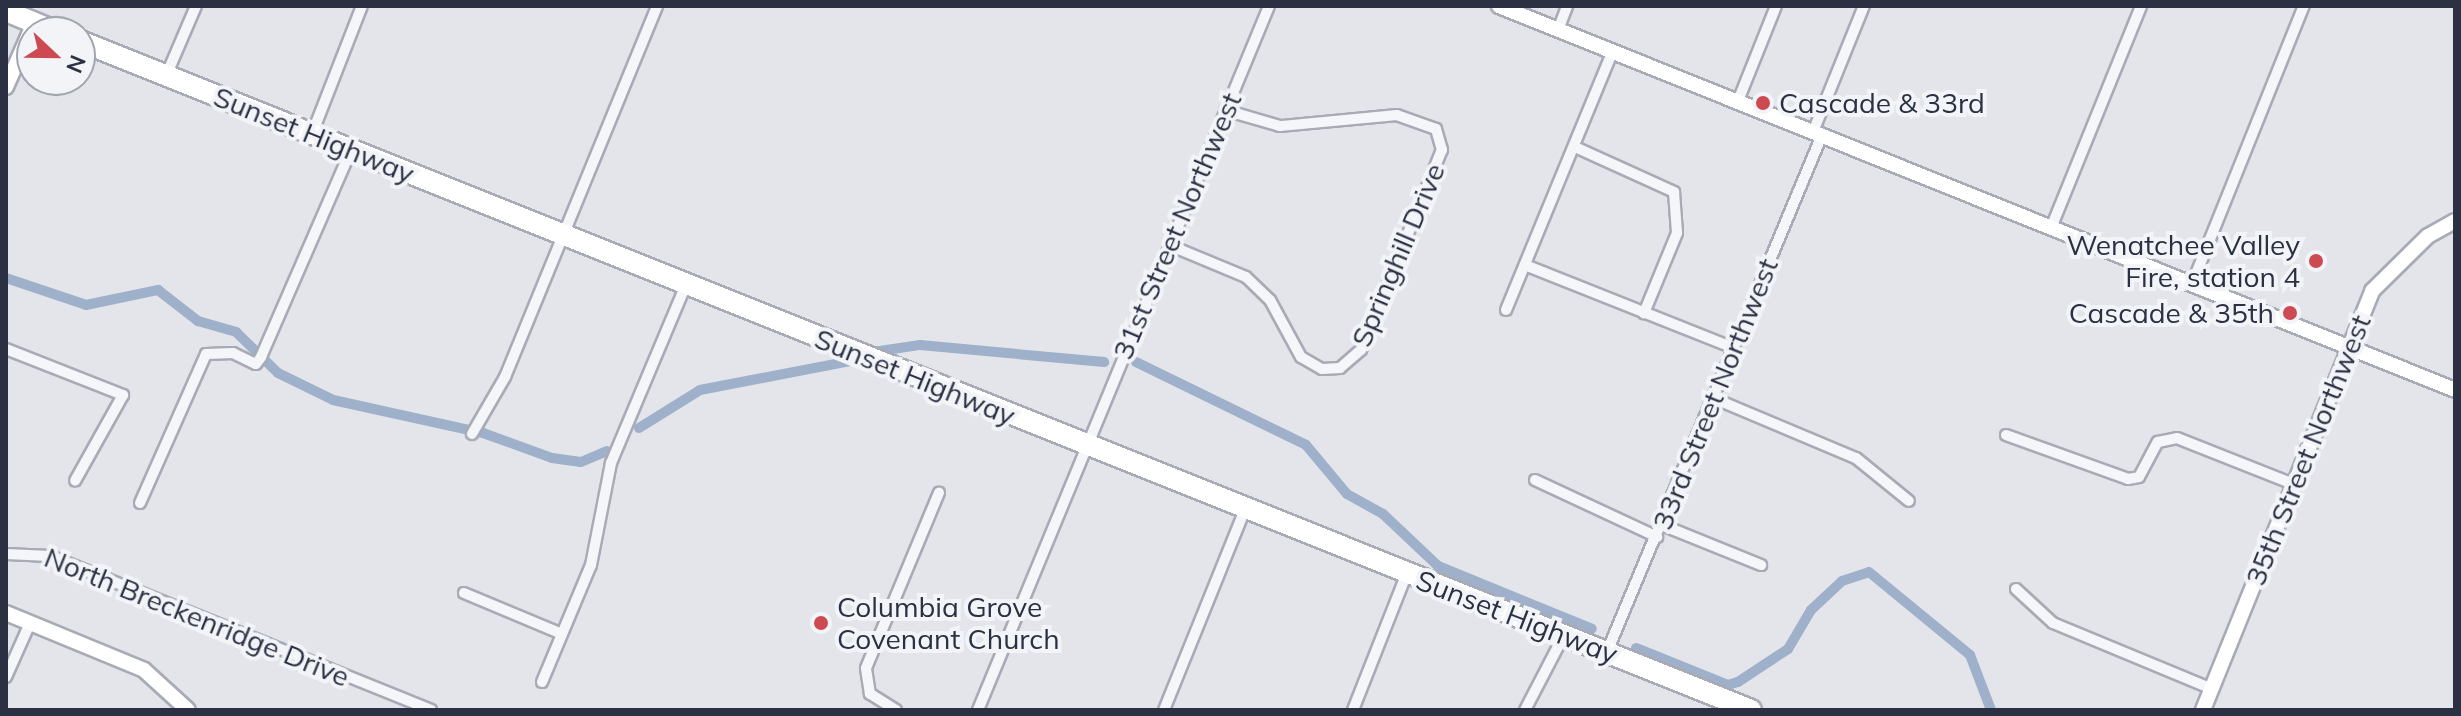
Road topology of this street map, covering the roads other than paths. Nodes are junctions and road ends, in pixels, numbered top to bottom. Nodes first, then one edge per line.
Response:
1 (196, 6) edge
2 (362, 6) edge
3 (657, 6) edge
4 (1269, 6) edge
5 (1499, 6) edge
6 (1567, 6) edge
7 (1776, 6) edge
8 (1864, 6) edge
9 (2141, 6) edge
10 (2304, 6) edge
11 (1558, 30) junction
12 (96, 48) edge
13 (1613, 51) junction
14 (16, 64) edge
15 (166, 76) junction
16 (6, 87) edge
17 (1738, 101) junction
18 (1225, 110) junction
19 (312, 134) junction
20 (1818, 134) junction
21 (1575, 147) junction
22 (351, 150) junction
23 (2455, 221) edge
24 (2051, 228) junction
25 (564, 236) junction
26 (1169, 245) junction
27 (1525, 265) junction
28 (2192, 284) junction
29 (686, 285) junction
30 (1506, 310) dead end
31 (1644, 313) junction
32 (1734, 348) junction
33 (2347, 348) junction
34 (6, 349) edge
35 (2455, 390) edge
36 (1713, 398) junction
37 (472, 434) dead end
38 (2006, 435) dead end
39 (1084, 445) junction
40 (1535, 480) dead end
41 (75, 481) dead end
42 (2293, 484) junction
43 (939, 493) dead end
44 (1909, 501) dead end
45 (140, 503) dead end
46 (1245, 510) junction
47 (1662, 525) junction
48 (1657, 537) junction
49 (6, 554) edge
50 (1761, 565) dead end
51 (1407, 573) junction
52 (2016, 589) dead end
53 (464, 593) dead end
54 (6, 613) edge
55 (30, 623) junction
56 (562, 634) junction
57 (1564, 635) junction
58 (1607, 652) junction
59 (6, 677) edge
60 (542, 682) dead end
61 (2212, 689) junction
62 (188, 710) edge
63 (431, 710) edge
64 (896, 710) edge
65 (978, 710) edge
66 (1164, 710) edge
67 (1353, 710) edge
68 (1525, 710) edge
69 (1751, 710) edge
70 (2203, 710) edge

1 - 15 street
2 - 19 street
3 - 25 street
4 - 18 street, 31st Street Northwest
5 - 11 street
6 - 11 street
7 - 17 street
8 - 20 street, 33rd Street Northwest
9 - 24 street
10 - 28 street
11 - 13 street
12 - 15 highway, Sunset Highway
13 - 17 street
13 - 21 street
14 - 16 street
15 - 19 highway, Sunset Highway
17 - 20 street
18 - 26 street, 31st Street Northwest
18 - 26 street, Springhill Drive
19 - 22 highway, Sunset Highway
20 - 24 street
20 - 32 street, 33rd Street Northwest
21 - 27 street
21 - 31 street
22 - 25 highway, Sunset Highway
22 - 45 street
23 - 33 street, 35th Street Northwest
24 - 28 street
25 - 29 highway, Sunset Highway
25 - 37 street
26 - 39 street, 31st Street Northwest
27 - 30 street
27 - 31 street
28 - 33 street
29 - 39 highway, Sunset Highway
29 - 56 street
31 - 32 street
32 - 36 street, 33rd Street Northwest
33 - 35 street
33 - 42 street, 35th Street Northwest
34 - 41 street
36 - 44 street
36 - 47 street, 33rd Street Northwest
38 - 42 street
39 - 46 highway, Sunset Highway
39 - 65 street, 31st Street Northwest
40 - 48 street
42 - 61 street, 35th Street Northwest
43 - 64 street
46 - 51 highway, Sunset Highway
46 - 66 street
47 - 48 street, 33rd Street Northwest
47 - 50 street
48 - 58 street, 33rd Street Northwest
49 - 63 street, North Breckenridge Drive
51 - 57 highway, Sunset Highway
51 - 67 street
52 - 61 street
53 - 56 street
54 - 55 street
55 - 59 street
55 - 62 street
56 - 60 street
57 - 58 highway, Sunset Highway
57 - 68 street
58 - 69 highway, Sunset Highway
61 - 70 street, 35th Street Northwest

